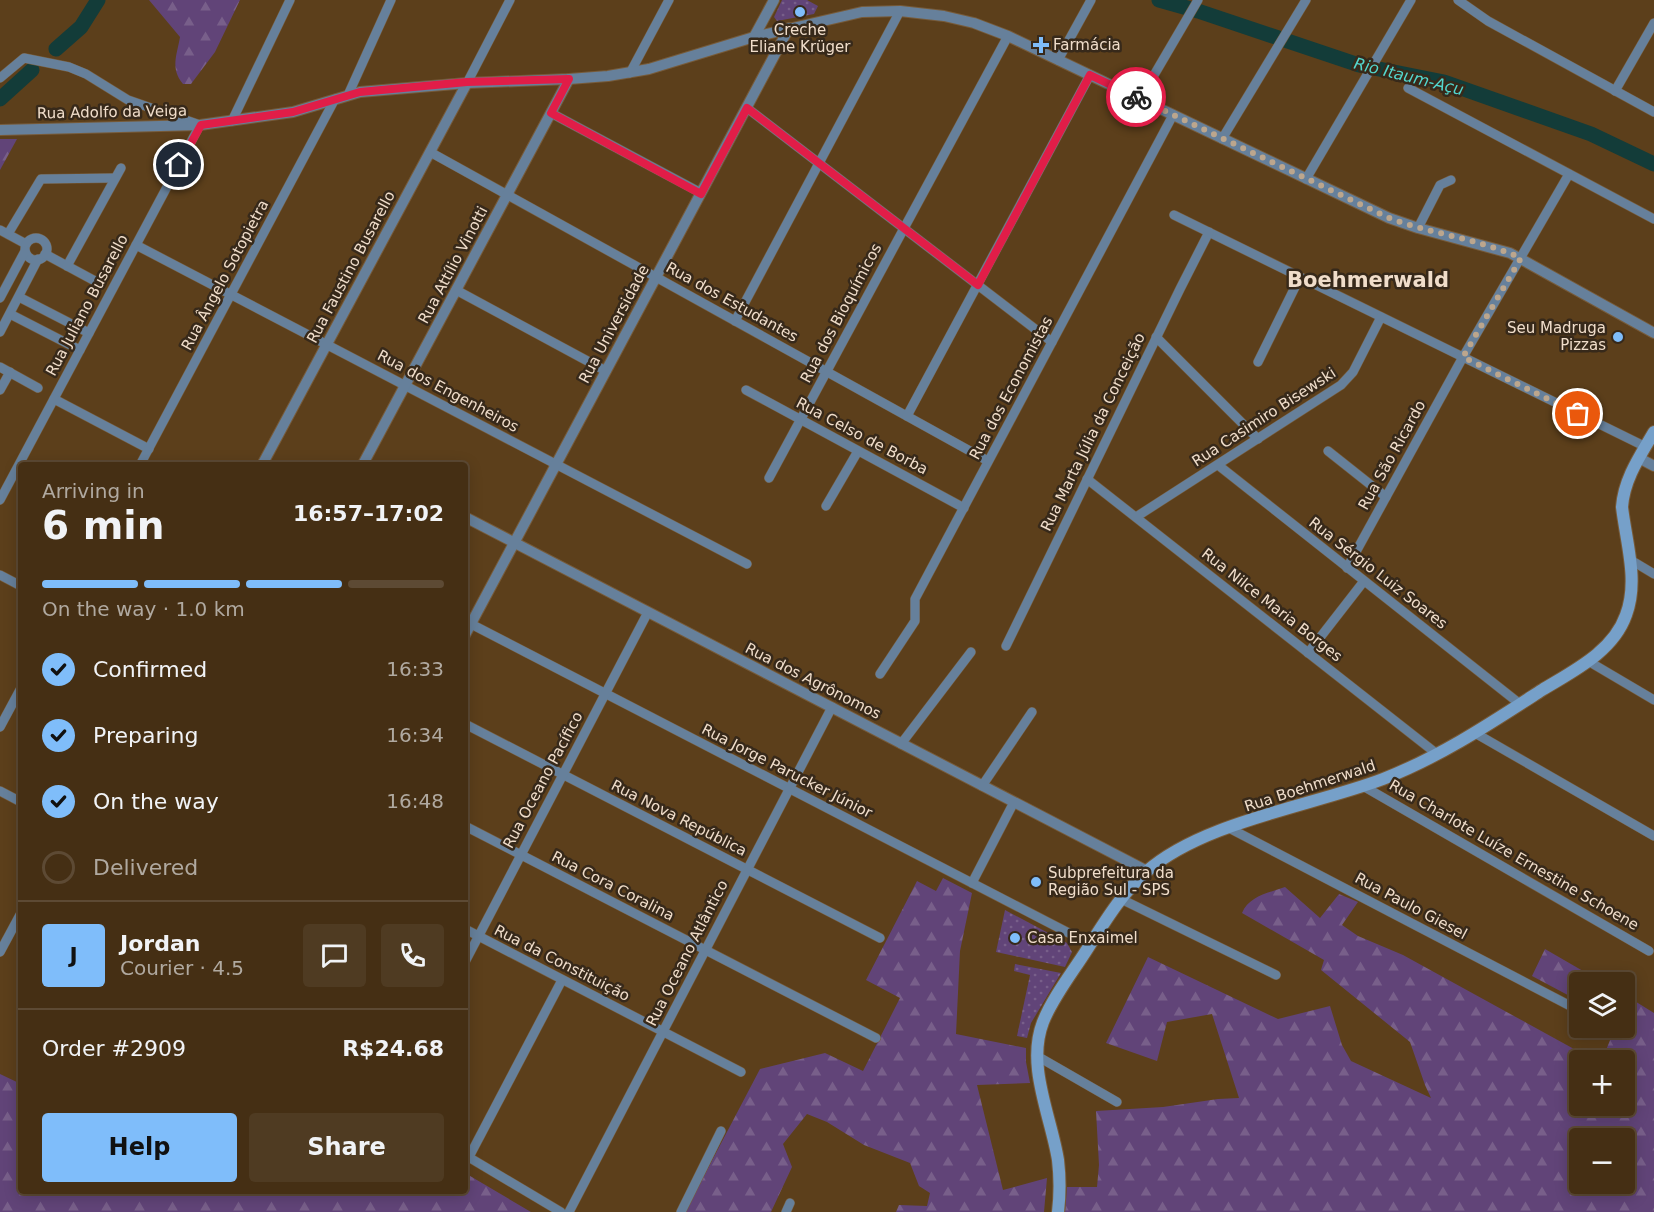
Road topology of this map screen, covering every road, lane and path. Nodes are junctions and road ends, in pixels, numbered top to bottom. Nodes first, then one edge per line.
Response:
1 (290, 0) edge
2 (391, 0) edge
3 (510, 0) edge
4 (669, 0) edge
5 (774, 0) edge
6 (1091, 0) edge
7 (1305, 0) edge
8 (1411, 0) edge
9 (1459, 0) edge
10 (1198, 1) edge
11 (900, 11) junction
12 (1654, 23) edge
13 (789, 28) junction
14 (1008, 36) junction
15 (754, 37) junction
16 (1058, 60) junction
17 (630, 73) junction
18 (1090, 75) junction
19 (0, 78) edge
20 (569, 79) junction
21 (467, 82) junction
22 (1408, 88) dead end
23 (1615, 91) junction
24 (348, 95) junction
25 (335, 99) junction
26 (1140, 99) junction
27 (747, 108) junction
28 (1654, 112) edge
29 (551, 113) junction
30 (1173, 115) junction
31 (232, 121) junction
32 (201, 125) junction
33 (0, 130) edge
34 (1222, 139) junction
35 (430, 152) junction
36 (819, 164) junction
37 (121, 168) dead end
38 (1569, 174) junction
39 (115, 178) junction
40 (1306, 179) junction
41 (1451, 180) dead end
42 (701, 194) junction
43 (507, 195) junction
44 (1174, 215) dead end
45 (1654, 219) edge
46 (904, 228) junction
47 (1418, 228) junction
48 (4, 232) edge
49 (1209, 232) junction
50 (136, 246) junction
51 (26, 248) junction
52 (41, 256) junction
53 (1521, 258) junction
54 (67, 266) junction
55 (656, 277) junction
56 (1300, 277) junction
57 (95, 281) dead end
58 (978, 285) junction
59 (456, 290) junction
60 (231, 295) junction
61 (19, 297) junction
62 (0, 298) edge
63 (10, 314) junction
64 (1381, 317) junction
65 (735, 321) junction
66 (0, 332) edge
67 (89, 333) junction
68 (1654, 333) edge
69 (1156, 337) junction
70 (1052, 342) junction
71 (327, 345) junction
72 (80, 350) junction
73 (1463, 357) junction
74 (1258, 362) dead end
75 (0, 367) edge
76 (606, 371) junction
77 (10, 372) junction
78 (826, 372) junction
79 (405, 386) junction
80 (38, 388) dead end
81 (0, 390) edge
82 (746, 390) dead end
83 (54, 399) junction
84 (907, 416) junction
85 (801, 420) junction
86 (1654, 432) edge
87 (1258, 439) junction
88 (149, 449) junction
89 (858, 451) junction
90 (1328, 451) dead end
91 (1643, 453) junction
92 (988, 461) junction
93 (20, 462) edge
94 (142, 462) edge
95 (264, 462) edge
96 (365, 462) edge
97 (556, 464) junction
98 (1218, 465) junction
99 (18, 466) edge
100 (1654, 466) edge
101 (769, 478) dead end
102 (1087, 479) junction
103 (1386, 497) junction
104 (0, 500) edge
105 (826, 506) dead end
106 (964, 508) junction
107 (1136, 517) junction
108 (468, 519) edge
109 (514, 543) junction
110 (1629, 560) junction
111 (747, 564) dead end
112 (1347, 568) junction
113 (1654, 574) edge
114 (0, 575) edge
115 (1364, 581) junction
116 (18, 584) edge
117 (648, 612) junction
118 (471, 624) junction
119 (468, 629) edge
120 (1006, 646) dead end
121 (971, 652) dead end
122 (1308, 652) junction
123 (1588, 661) junction
124 (880, 674) dead end
125 (18, 694) edge
126 (606, 694) junction
127 (1654, 700) edge
128 (1520, 704) junction
129 (831, 707) junction
130 (1032, 712) dead end
131 (468, 726) edge
132 (0, 727) edge
133 (1475, 733) junction
134 (901, 744) junction
135 (1437, 754) junction
136 (563, 775) junction
137 (982, 786) junction
138 (1363, 786) junction
139 (789, 789) junction
140 (0, 791) edge
141 (18, 800) edge
142 (1014, 802) junction
143 (468, 828) edge
144 (1230, 828) junction
145 (1654, 836) edge
146 (521, 855) junction
147 (747, 870) junction
148 (1147, 871) junction
149 (972, 883) junction
150 (1121, 899) junction
151 (18, 919) edge
152 (468, 931) edge
153 (478, 936) junction
154 (880, 938) dead end
155 (1090, 944) junction
156 (705, 950) junction
157 (1649, 951) dead end
158 (0, 952) edge
159 (468, 956) edge
160 (1276, 975) dead end
161 (562, 980) junction
162 (1569, 1005) edge
163 (663, 1032) junction
164 (876, 1038) dead end
165 (1037, 1056) junction
166 (741, 1072) dead end
167 (1117, 1102) dead end
168 (721, 1131) dead end
169 (468, 1154) edge
170 (468, 1157) edge
171 (561, 1212) edge
172 (569, 1212) edge
173 (681, 1212) edge
174 (1058, 1212) edge

1 - 31 street
2 - 24 street
3 - 21 street
4 - 17 street
5 - 15 street
6 - 16 street
7 - 34 street
8 - 40 street
9 - 23 street
10 - 26 street
11 - 13 street, Rua Adolfo da Veiga
11 - 14 street, Rua Adolfo da Veiga
11 - 36 street
12 - 23 street
13 - 15 street, Rua Adolfo da Veiga
13 - 27 street, Rua Universidade
14 - 16 street, Rua Adolfo da Veiga
14 - 46 street, Rua dos Bioquímicos
15 - 17 street, Rua Adolfo da Veiga
16 - 18 street, Rua Adolfo da Veiga
17 - 20 street, Rua Adolfo da Veiga
18 - 26 street, Rua Adolfo da Veiga
18 - 58 street
19 - 32 street
20 - 21 street, Rua Adolfo da Veiga
20 - 29 street, Rua Attílio Vinotti
21 - 24 street, Rua Adolfo da Veiga
21 - 35 street, Rua Faustino Busarello
22 - 38 street
23 - 28 street
24 - 25 street, Rua Adolfo da Veiga
25 - 31 street, Rua Adolfo da Veiga
25 - 60 street, Rua Ângelo Sotopietra
26 - 30 street, Rua Adolfo da Veiga
27 - 36 street
27 - 42 street, Rua Universidade
29 - 42 street
29 - 43 street, Rua Attílio Vinotti
30 - 34 street, Rua Adolfo da Veiga
30 - 70 street, Rua dos Economistas
31 - 32 street, Rua Adolfo da Veiga
32 - 33 street, Rua Adolfo da Veiga
32 - 50 street, Rua Juliano Busarello
34 - 40 street, Rua Adolfo da Veiga
35 - 43 street, Rua dos Estudantes
35 - 71 street, Rua Faustino Busarello
36 - 46 street
36 - 65 street
37 - 39 street
38 - 45 street
38 - 53 street, Rua São Ricardo
39 - 48 street
39 - 54 street
40 - 47 street, Rua Adolfo da Veiga
41 - 47 street
42 - 55 street, Rua Universidade
43 - 55 street, Rua dos Estudantes
43 - 59 street, Rua Attílio Vinotti
44 - 49 street
46 - 58 street
46 - 78 street, Rua dos Bioquímicos
47 - 53 street, Rua Adolfo da Veiga
48 - 51 street
49 - 56 street
49 - 69 street, Rua Marta Júlia da Conceição
50 - 60 street, Rua dos Engenheiros
50 - 67 street, Rua Juliano Busarello
51 - 52 street
51 - 52 street
51 - 62 street
52 - 54 street
52 - 61 street
53 - 68 street, Rua Adolfo da Veiga
53 - 73 street, Rua São Ricardo
54 - 57 street
55 - 65 street, Rua dos Estudantes
55 - 76 street, Rua Universidade
56 - 64 street
56 - 74 street
58 - 70 street
58 - 84 street
59 - 76 street
59 - 79 street, Rua Attílio Vinotti
60 - 71 street, Rua dos Engenheiros
60 - 88 street, Rua Ângelo Sotopietra
61 - 63 street
61 - 67 street
63 - 66 street
63 - 72 street
64 - 73 street
64 - 87 street, Rua Casimiro Bisewski
65 - 78 street, Rua dos Estudantes
67 - 72 street, Rua Juliano Busarello
69 - 87 street
69 - 102 street, Rua Marta Júlia da Conceição
70 - 92 street, Rua dos Economistas
71 - 79 street, Rua dos Engenheiros
71 - 95 street, Rua Faustino Busarello
72 - 83 street, Rua Juliano Busarello
73 - 91 street
73 - 103 street, Rua São Ricardo
75 - 77 street
76 - 97 street, Rua Universidade
77 - 80 street
77 - 81 street
78 - 84 street, Rua dos Estudantes
78 - 85 street, Rua dos Bioquímicos
79 - 96 street, Rua Attílio Vinotti
79 - 97 street, Rua dos Engenheiros
82 - 85 street, Rua Celso de Borba
83 - 88 street
83 - 93 street, Rua Juliano Busarello
84 - 92 street, Rua dos Estudantes
85 - 89 street, Rua Celso de Borba
85 - 101 street, Rua dos Bioquímicos
86 - 91 main road, Rua Boehmerwald
87 - 98 street, Rua Casimiro Bisewski
88 - 94 street, Rua Ângelo Sotopietra
89 - 105 street
89 - 106 street, Rua Celso de Borba
90 - 103 street
91 - 100 street
91 - 110 main road, Rua Boehmerwald
92 - 106 street, Rua dos Economistas
97 - 109 street, Rua Universidade
97 - 111 street, Rua dos Engenheiros
98 - 107 street, Rua Casimiro Bisewski
98 - 112 street, Rua Sérgio Luiz Soares
99 - 104 street, Rua Juliano Busarello
102 - 107 street, Rua Nilce Maria Borges
102 - 120 street, Rua Marta Júlia da Conceição
103 - 112 street, Rua São Ricardo
106 - 124 street, Rua dos Economistas
107 - 122 street, Rua Nilce Maria Borges
108 - 109 street, Rua dos Agrônomos
109 - 117 street, Rua dos Agrônomos
109 - 118 street, Rua Universidade
110 - 113 street
110 - 123 main road, Rua Boehmerwald
112 - 115 street, Rua Sérgio Luiz Soares
114 - 116 street
115 - 122 street
115 - 128 street, Rua Sérgio Luiz Soares
117 - 126 street, Rua Oceano Pacífico
117 - 129 street, Rua dos Agrônomos
118 - 119 street, Rua Universidade
118 - 126 street, Rua Jorge Parucker Júnior
121 - 134 street
122 - 135 street, Rua Nilce Maria Borges
123 - 127 street
123 - 128 main road, Rua Boehmerwald
125 - 132 street
126 - 136 street, Rua Oceano Pacífico
126 - 139 street, Rua Jorge Parucker Júnior
128 - 133 main road, Rua Boehmerwald
129 - 134 street, Rua dos Agrônomos
129 - 139 street, Rua Oceano Atlântico
130 - 137 street
131 - 136 street, Rua Nova República
133 - 135 main road, Rua Boehmerwald
133 - 145 street
134 - 137 street, Rua dos Agrônomos
135 - 138 main road, Rua Boehmerwald
136 - 146 street, Rua Oceano Pacífico
136 - 147 street, Rua Nova República
137 - 142 street, Rua dos Agrônomos
138 - 144 main road, Rua Boehmerwald
138 - 157 street, Rua Charlote Luíze Ernestine Schoene
139 - 147 street, Rua Oceano Atlântico
139 - 149 street, Rua Jorge Parucker Júnior
140 - 141 street
142 - 148 street, Rua dos Agrônomos
142 - 149 street
143 - 146 street, Rua Cora Coralina
144 - 148 main road, Rua Boehmerwald
144 - 162 street, Rua Paulo Giesel
146 - 153 street, Rua Oceano Pacífico
146 - 156 street, Rua Cora Coralina
147 - 154 street, Rua Nova República
147 - 156 street, Rua Oceano Atlântico
148 - 150 main road, Rua Boehmerwald
149 - 155 street, Rua Jorge Parucker Júnior
150 - 155 main road, Rua Boehmerwald
150 - 160 street
151 - 158 street
152 - 153 street, Rua da Constituição
153 - 159 street, Rua Oceano Pacífico
153 - 161 street, Rua da Constituição
155 - 165 main road, Rua Boehmerwald
156 - 163 street, Rua Oceano Atlântico
156 - 164 street, Rua Cora Coralina
161 - 163 street, Rua da Constituição
161 - 169 street
163 - 166 street, Rua da Constituição
163 - 172 street, Rua Oceano Atlântico
165 - 167 street
165 - 174 main road, Rua Boehmerwald
168 - 173 street
170 - 171 street

